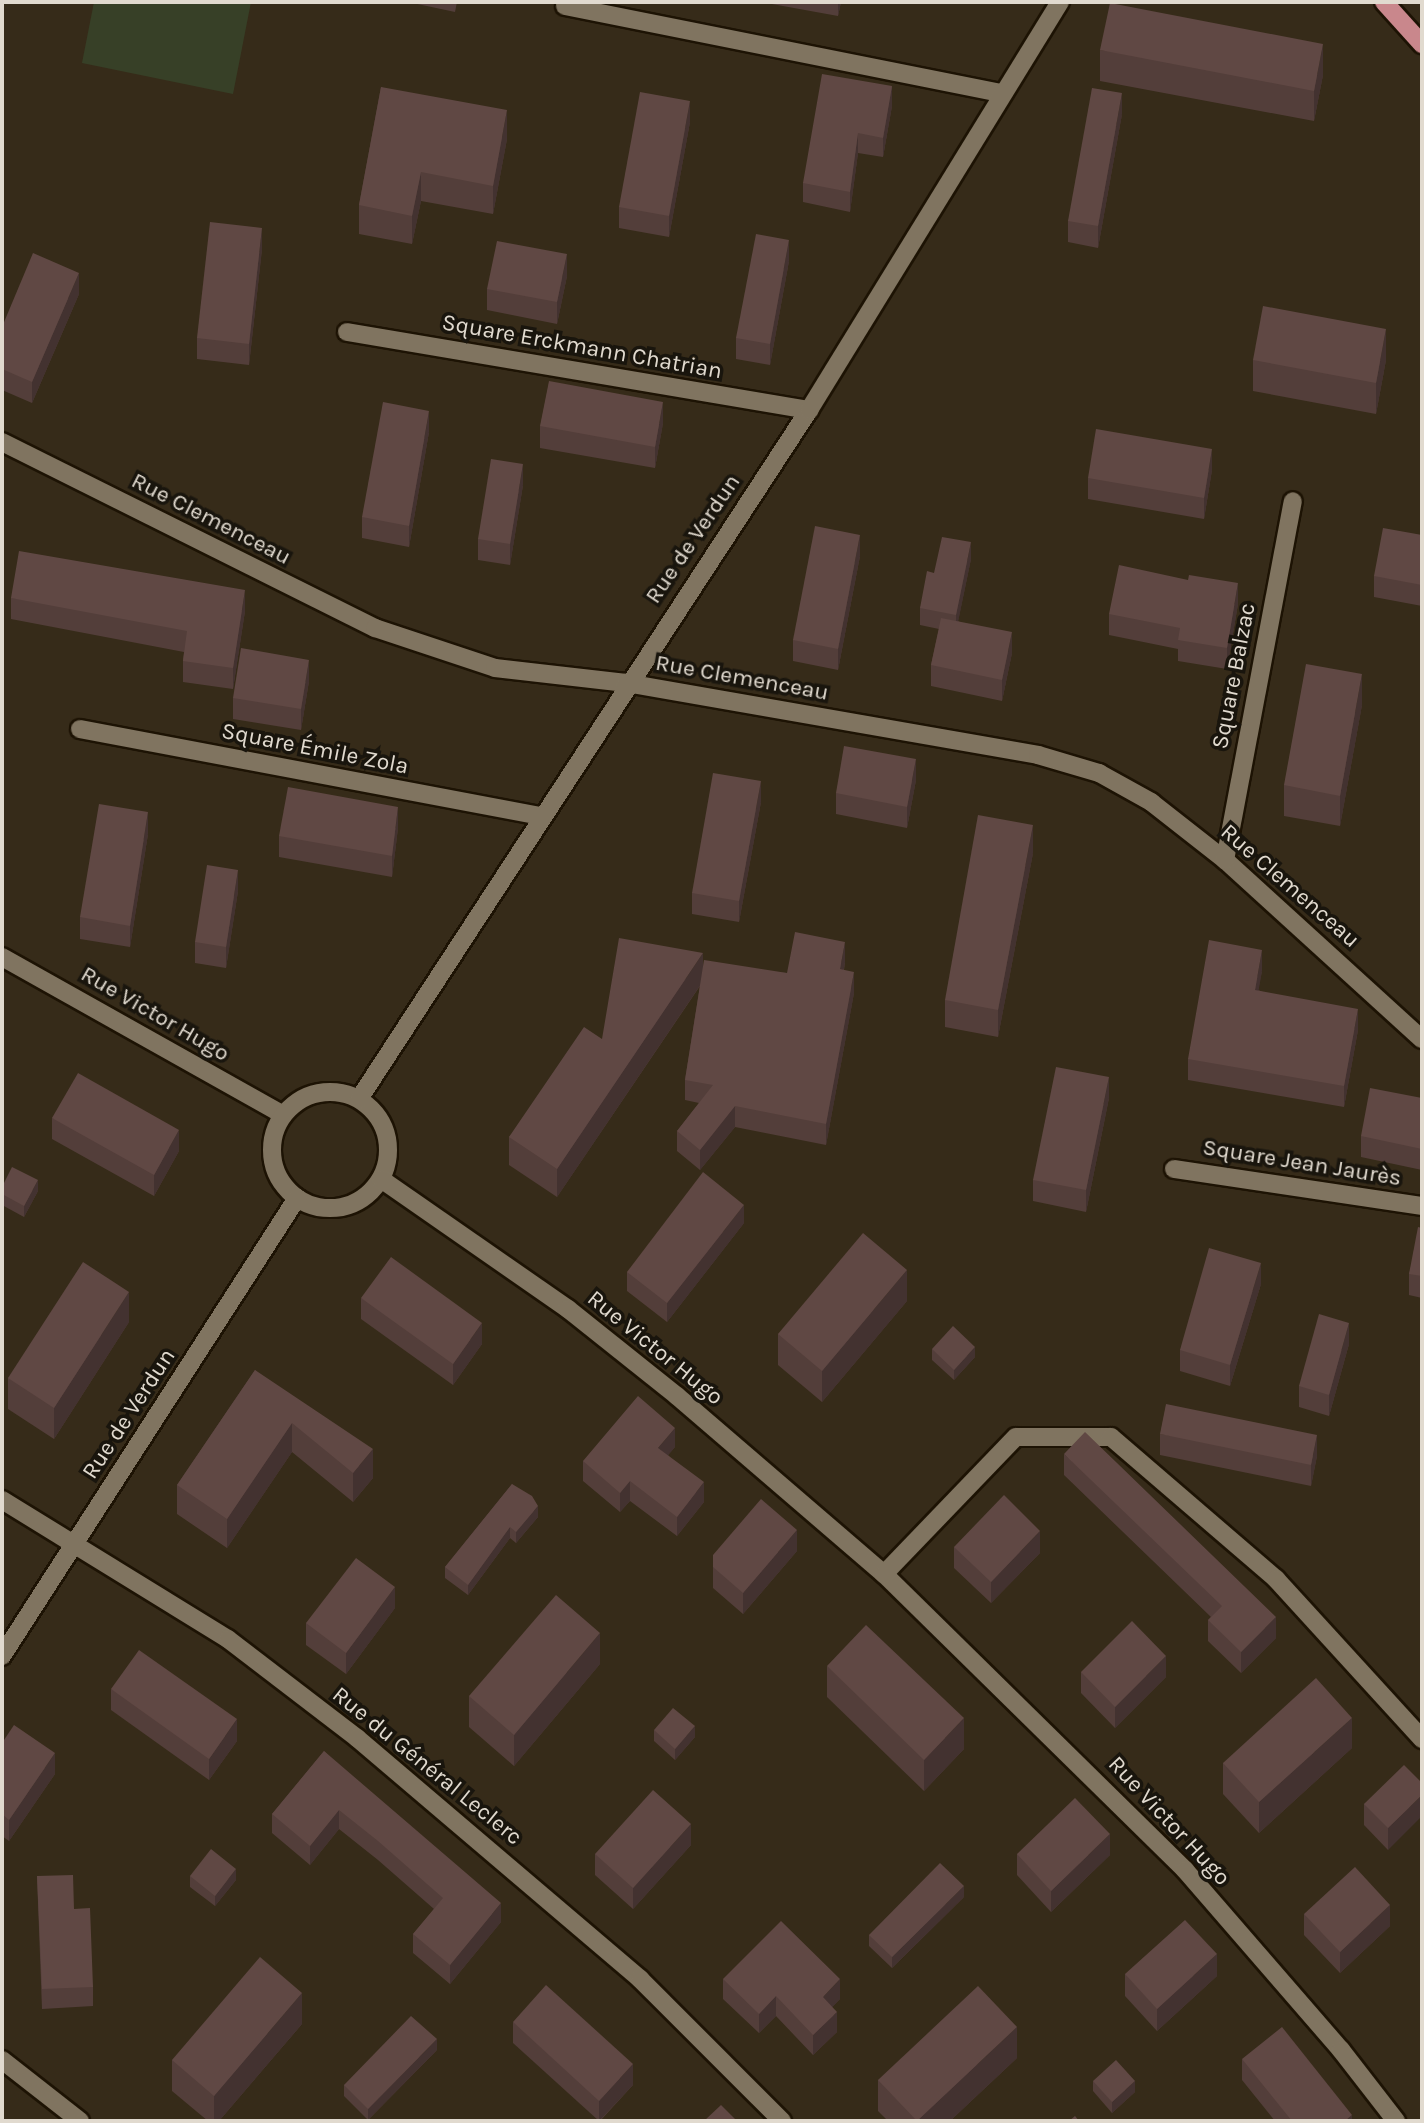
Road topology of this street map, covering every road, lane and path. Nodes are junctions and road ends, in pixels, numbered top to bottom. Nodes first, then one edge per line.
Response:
1 (1060, 2) edge
2 (1384, 2) edge
3 (565, 6) dead end
4 (1422, 44) edge
5 (1002, 93) junction
6 (347, 332) dead end
7 (809, 410) junction
8 (2, 442) edge
9 (1293, 501) dead end
10 (626, 683) junction
11 (80, 729) dead end
12 (541, 816) junction
13 (1224, 860) junction
14 (2, 957) edge
15 (1422, 1039) edge
16 (359, 1099) junction
17 (283, 1115) junction
18 (1174, 1169) dead end
19 (381, 1179) junction
20 (297, 1198) junction
21 (1422, 1206) edge
22 (2, 1500) edge
23 (76, 1542) junction
24 (884, 1574) junction
25 (2, 1656) edge
26 (1422, 1739) edge
27 (2, 2060) edge
28 (80, 2121) edge
29 (782, 2121) edge
30 (1396, 2121) edge

1 - 5 street, Rue de Verdun
2 - 4 main road
3 - 5 street
5 - 7 street, Rue de Verdun
6 - 7 street, Square Erckmann Chatrian
7 - 10 street, Rue de Verdun
8 - 10 street, Rue Clemenceau
9 - 13 street, Square Balzac
10 - 12 street, Rue de Verdun
10 - 13 street, Rue Clemenceau
11 - 12 street, Square Émile Zola
12 - 16 street, Rue de Verdun
13 - 15 street, Rue Clemenceau
14 - 17 street, Rue Victor Hugo
16 - 17 street
16 - 19 street
17 - 20 street
18 - 21 street, Square Jean Jaurès
19 - 20 street
19 - 24 street, Rue Victor Hugo
20 - 23 street, Rue de Verdun
22 - 23 street, Rue du Général Leclerc
23 - 25 street, Rue de Verdun
23 - 29 street, Rue du Général Leclerc
24 - 26 street
24 - 30 street, Rue Victor Hugo
27 - 28 street

